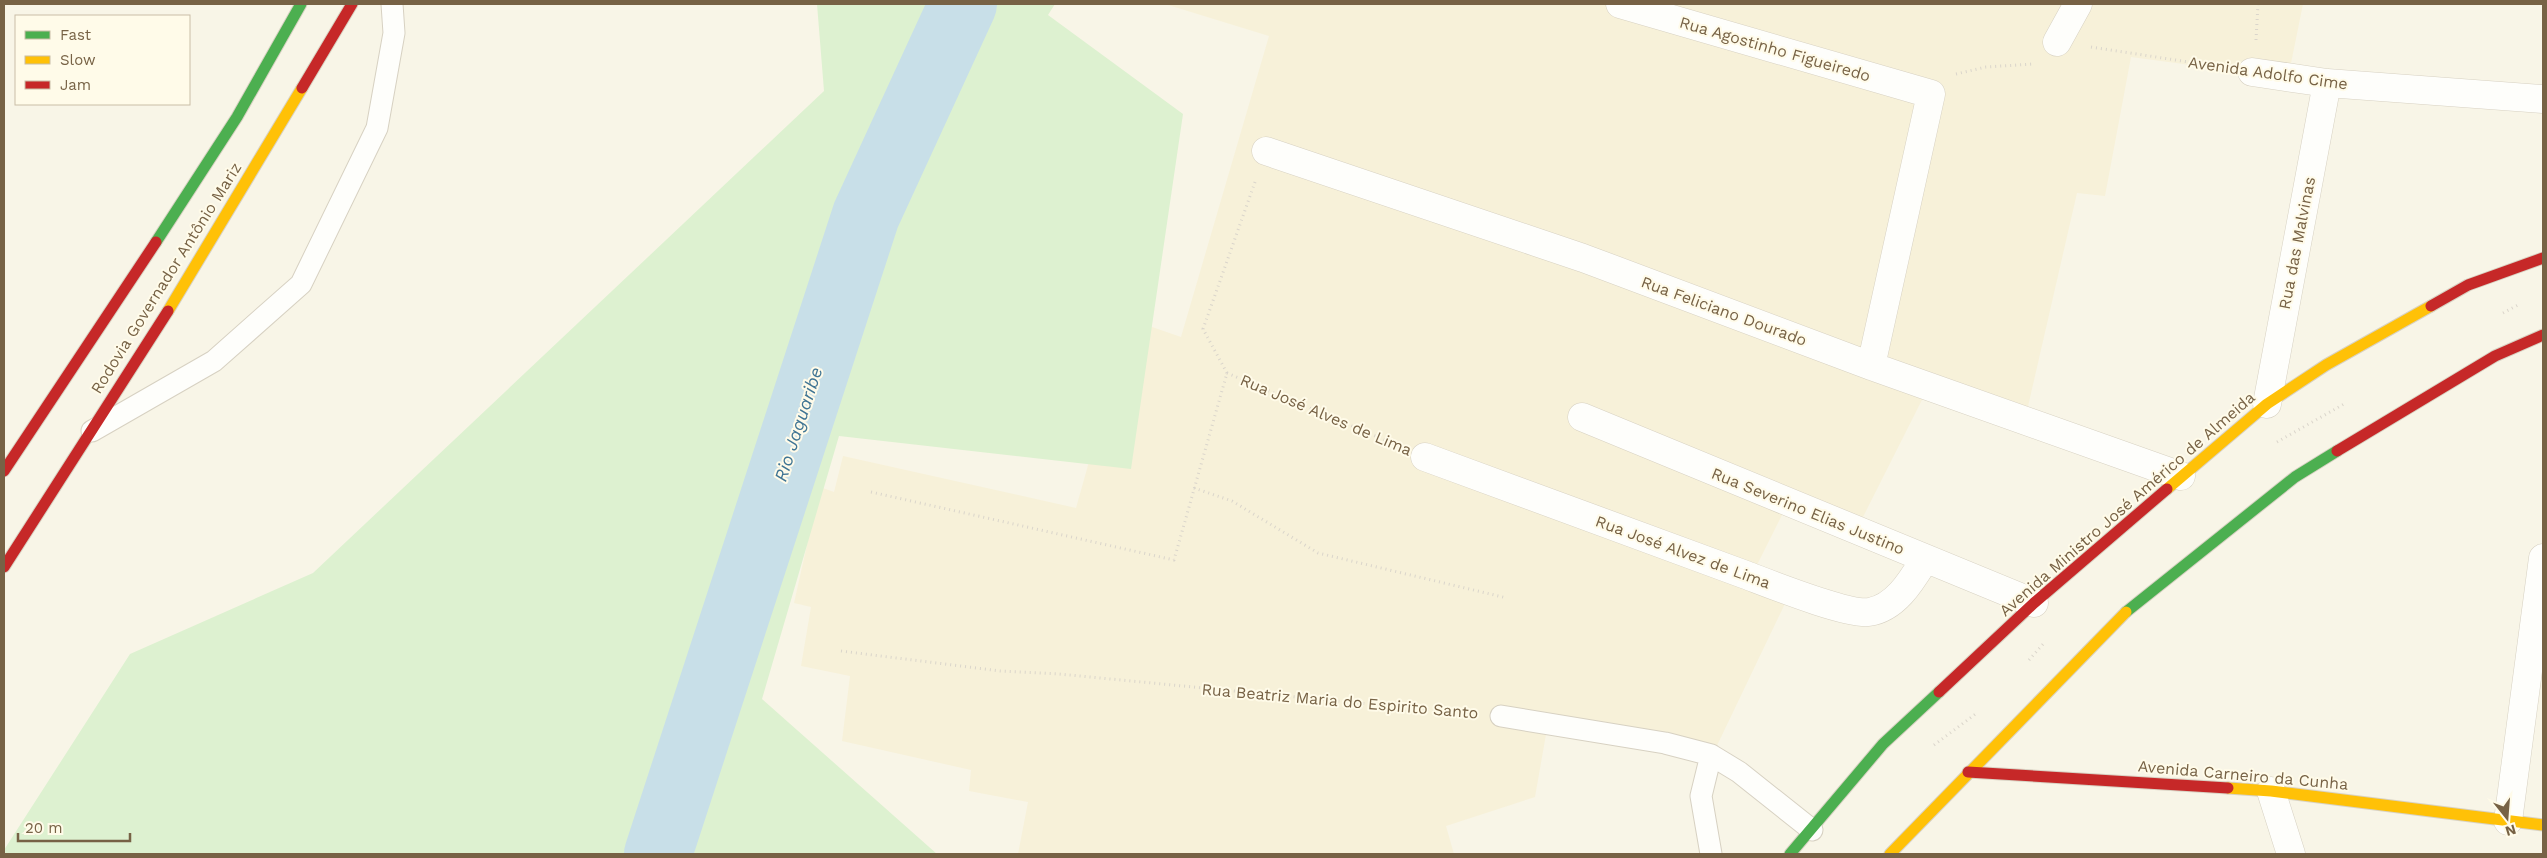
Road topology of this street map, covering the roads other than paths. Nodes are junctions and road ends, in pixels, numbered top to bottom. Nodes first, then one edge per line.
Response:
1 (301, 4) edge
2 (352, 4) edge
3 (392, 4) edge
4 (1620, 4) edge
5 (2078, 4) edge
6 (2057, 42) road end
7 (2252, 72) road end
8 (2327, 83) junction
9 (2543, 99) edge
10 (1266, 151) road end
11 (2543, 258) edge
12 (2543, 335) edge
13 (1871, 366) junction
14 (2267, 404) junction
15 (1582, 417) dead end
16 (89, 432) junction
17 (1425, 457) road end
18 (4, 471) edge
19 (2181, 476) junction
20 (2543, 558) edge
21 (1925, 559) junction
22 (4, 567) edge
23 (2034, 603) junction
24 (1501, 716) road end
25 (1710, 756) junction
26 (1968, 772) junction
27 (2271, 790) junction
28 (2508, 821) junction
29 (2543, 825) edge
30 (1812, 830) junction
31 (1711, 854) edge
32 (1790, 854) edge
33 (1890, 854) edge
34 (2290, 854) edge

1 - 18 main road, Rodovia Governador Antônio Mariz
2 - 16 main road, Rodovia Governador Antônio Mariz
3 - 16 lane
4 - 13 street, Rua Agostinho Figueiredo
5 - 6 street
7 - 8 street, Avenida Adolfo Cime
8 - 9 street, Avenida Adolfo Cime
8 - 14 street, Rua das Malvinas
10 - 13 street, Rua Feliciano Dourado
11 - 14 main road, Avenida Ministro José Américo de Almeida
12 - 26 main road
13 - 19 street, Rua Feliciano Dourado
14 - 19 main road, Avenida Ministro José Américo de Almeida
15 - 21 street, Rua Severino Elias Justino
16 - 22 main road, Rodovia Governador Antônio Mariz
17 - 21 street, Rua José Alvez de Lima
19 - 23 main road, Avenida Ministro José Américo de Almeida
20 - 28 street
21 - 23 street, Rua Severino Elias Justino
23 - 30 main road, Avenida Ministro José Américo de Almeida
24 - 25 lane, Rua Beatriz Maria do Espirito Santo
25 - 30 lane, Rua Beatriz Maria do Espirito Santo
25 - 31 lane
26 - 27 main road, Avenida Carneiro da Cunha
26 - 33 main road
27 - 28 main road, Avenida Carneiro da Cunha
27 - 34 street
28 - 29 main road, Avenida Carneiro da Cunha
30 - 32 main road, Avenida Ministro José Américo de Almeida

